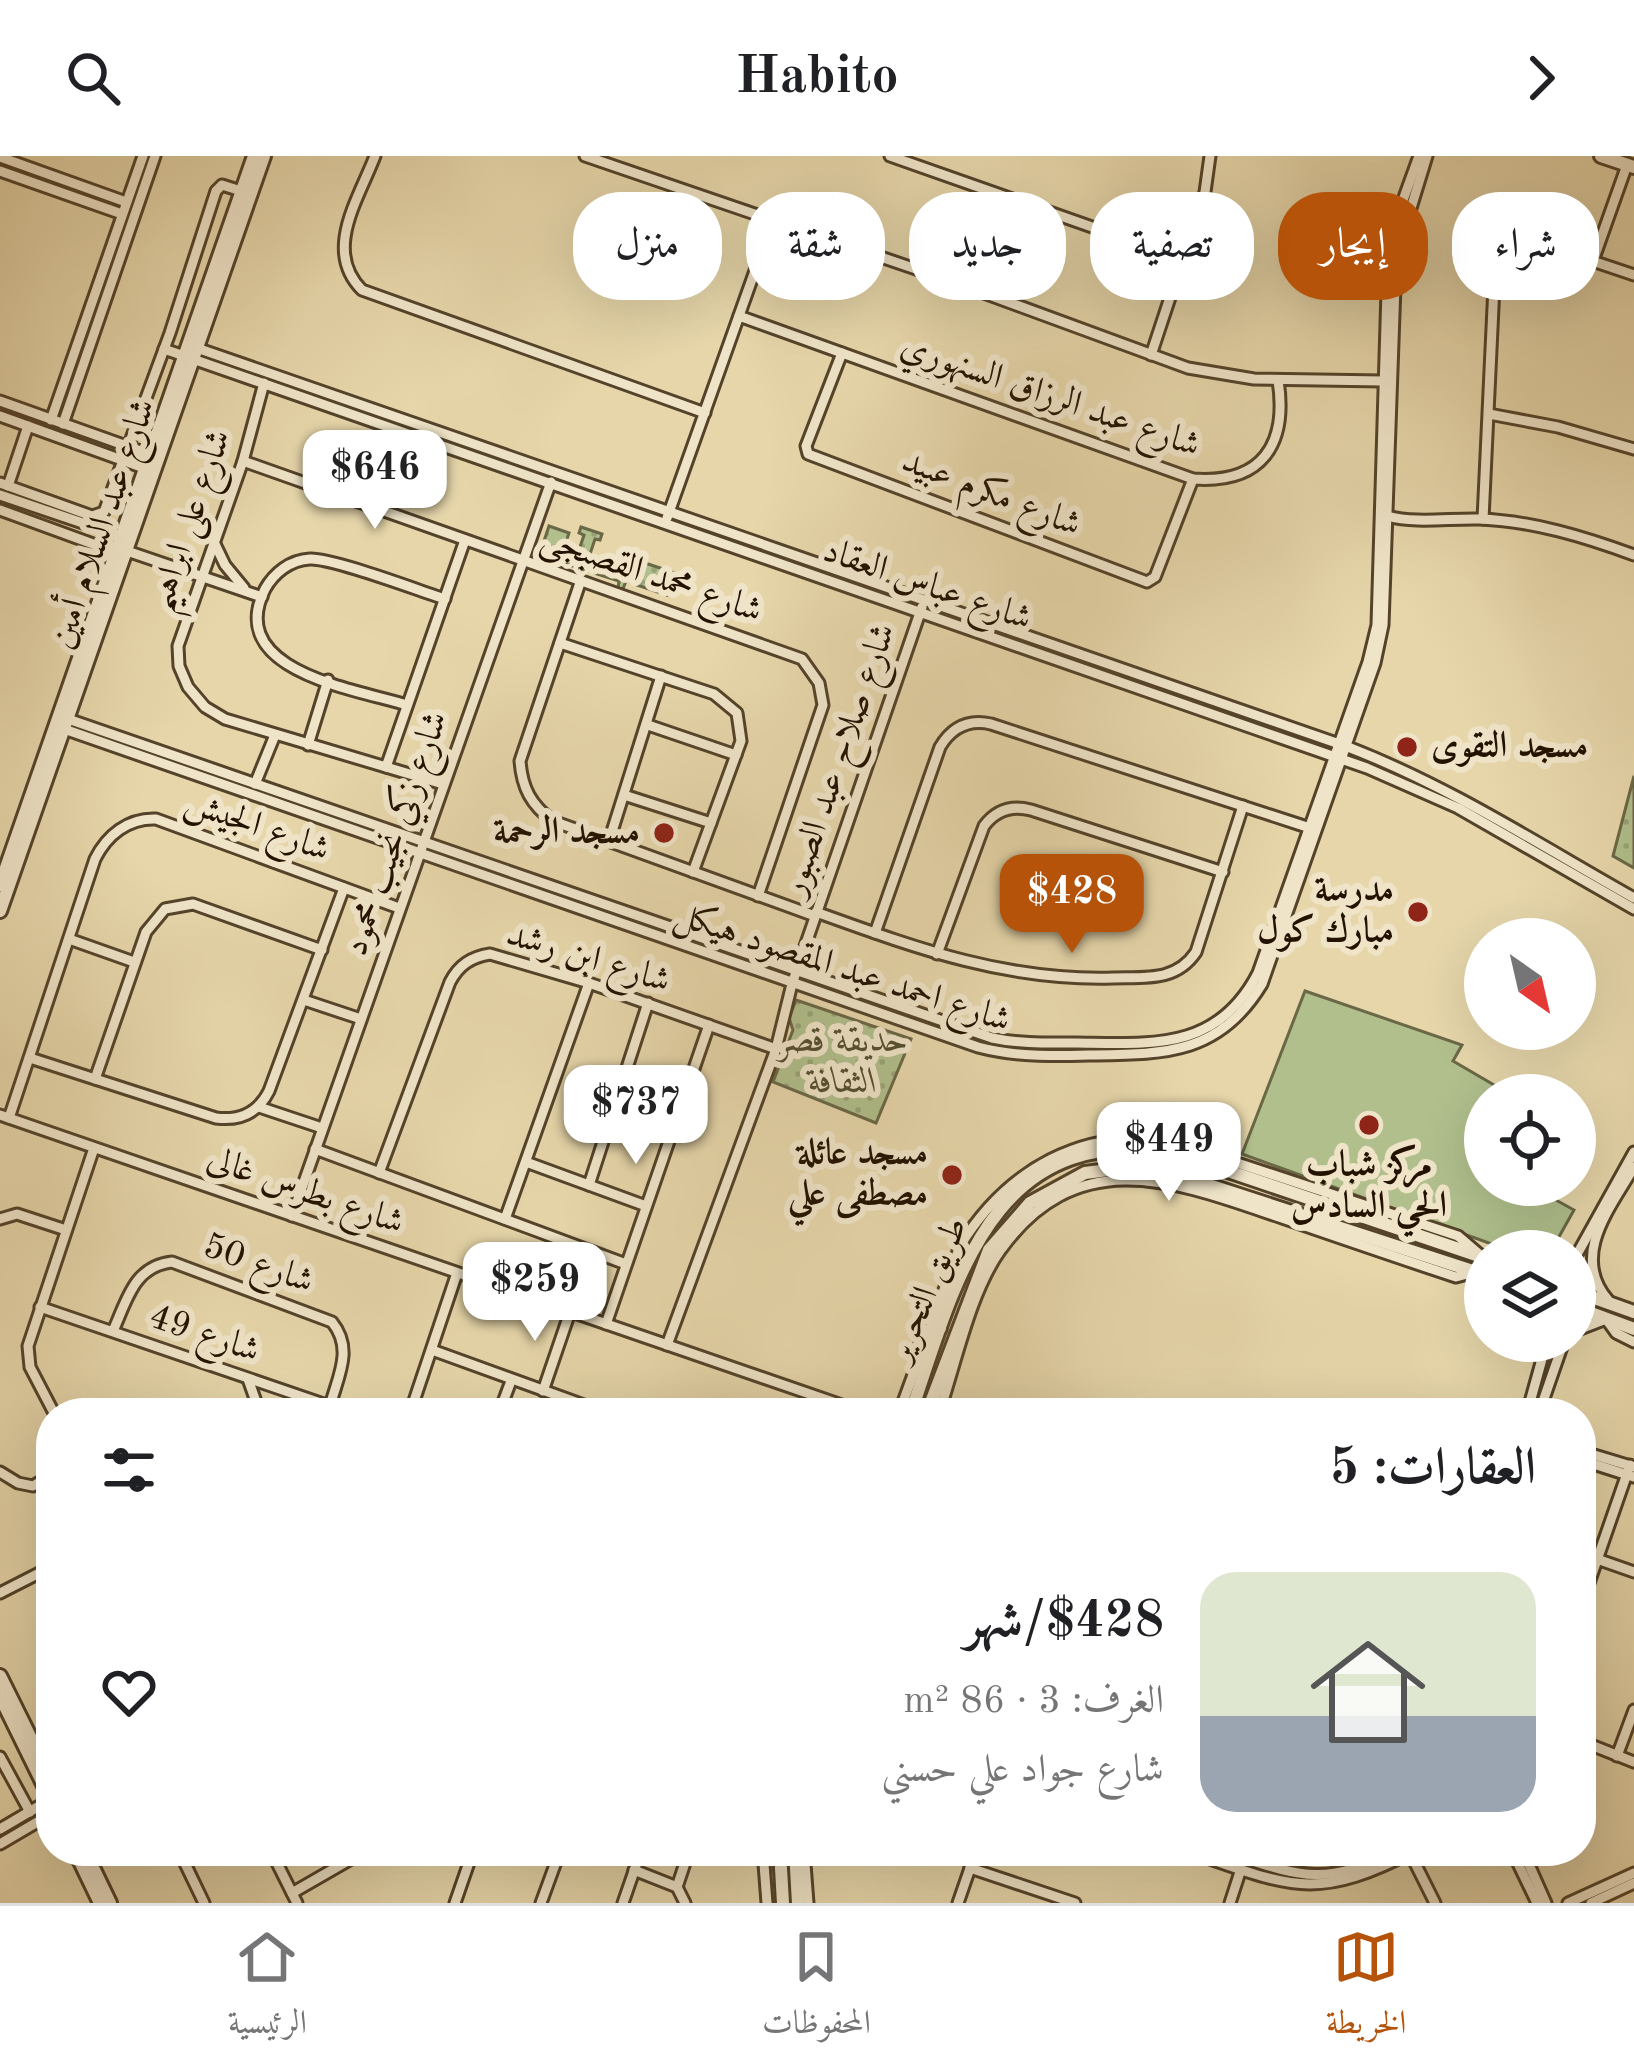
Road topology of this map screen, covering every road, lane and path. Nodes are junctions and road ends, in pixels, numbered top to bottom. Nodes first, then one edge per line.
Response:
1 (143, 156) edge
2 (155, 156) edge
3 (375, 156) edge
4 (585, 156) edge
5 (890, 156) edge
6 (1210, 156) edge
7 (1423, 156) edge
8 (1601, 156) edge
9 (254, 157) edge
10 (0, 158) edge
11 (1630, 166) edge
12 (0, 170) edge
13 (241, 191) junction
14 (1205, 192) edge
15 (124, 208) junction
16 (746, 214) edge
17 (1090, 226) edge
18 (117, 246) junction
19 (1599, 246) edge
20 (885, 259) edge
21 (1599, 263) edge
22 (1634, 275) edge
23 (746, 296) edge
24 (1169, 300) edge
25 (1493, 300) edge
26 (739, 316) junction
27 (164, 349) junction
28 (190, 352) junction
29 (842, 353) junction
30 (1151, 355) junction
31 (65, 376) junction
32 (1278, 380) junction
33 (77, 381) junction
34 (1385, 381) junction
35 (263, 383) junction
36 (1, 408) edge
37 (704, 412) junction
38 (1489, 414) junction
39 (51, 420) junction
40 (63, 424) junction
41 (28, 426) junction
42 (128, 448) junction
43 (1634, 449) edge
44 (123, 460) junction
45 (147, 461) junction
46 (243, 461) junction
47 (555, 471) junction
48 (1193, 479) junction
49 (550, 483) junction
50 (4, 484) edge
51 (0, 495) edge
52 (0, 510) edge
53 (670, 512) junction
54 (1387, 516) junction
55 (1483, 519) junction
56 (1412, 520) junction
57 (665, 524) junction
58 (1387, 531) junction
59 (121, 536) junction
60 (465, 540) junction
61 (214, 541) junction
62 (121, 551) junction
63 (1634, 555) edge
64 (523, 561) junction
65 (201, 576) junction
66 (581, 580) junction
67 (248, 592) junction
68 (262, 597) junction
69 (445, 598) junction
70 (922, 607) junction
71 (560, 643) junction
72 (661, 676) junction
73 (328, 680) junction
74 (407, 705) junction
75 (61, 722) junction
76 (648, 724) junction
77 (275, 735) junction
78 (308, 745) junction
79 (1341, 752) junction
80 (736, 755) junction
81 (386, 767) junction
82 (255, 784) junction
83 (443, 784) junction
84 (624, 795) junction
85 (1243, 806) junction
86 (711, 823) junction
87 (1310, 828) junction
88 (609, 842) junction
89 (421, 848) junction
90 (693, 872) junction
91 (1223, 872) junction
92 (0, 884) edge
93 (344, 888) junction
94 (758, 896) junction
95 (1634, 898) edge
96 (399, 908) junction
97 (1634, 909) edge
98 (0, 911) edge
99 (815, 914) junction
100 (875, 933) junction
101 (69, 939) junction
102 (322, 950) junction
103 (937, 953) junction
104 (134, 962) junction
105 (794, 978) junction
106 (589, 983) junction
107 (304, 1000) junction
108 (648, 1003) junction
109 (361, 1019) junction
110 (709, 1025) junction
111 (982, 1035) junction
112 (1186, 1043) junction
113 (978, 1047) junction
114 (776, 1048) junction
115 (30, 1058) junction
116 (95, 1079) junction
117 (259, 1107) junction
118 (4, 1117) edge
119 (322, 1128) junction
120 (94, 1148) junction
121 (315, 1149) junction
122 (1634, 1152) edge
123 (1209, 1160) junction
124 (526, 1162) junction
125 (1634, 1167) edge
126 (379, 1173) junction
127 (1188, 1181) junction
128 (1010, 1184) junction
129 (589, 1185) junction
130 (1003, 1205) junction
131 (646, 1207) junction
132 (1604, 1208) junction
133 (292, 1216) junction
134 (0, 1219) edge
135 (505, 1220) junction
136 (1382, 1222) junction
137 (66, 1230) junction
138 (1591, 1230) edge
139 (1412, 1232) junction
140 (1596, 1233) edge
141 (1376, 1240) junction
142 (1464, 1241) edge
143 (1408, 1250) junction
144 (1464, 1251) edge
145 (626, 1264) junction
146 (1464, 1268) edge
147 (458, 1273) junction
148 (1464, 1276) edge
149 (1596, 1280) edge
150 (1596, 1298) edge
151 (1612, 1304) junction
152 (40, 1307) junction
153 (570, 1312) junction
154 (1634, 1312) edge
155 (1596, 1315) edge
156 (1606, 1319) junction
157 (1596, 1323) edge
158 (606, 1324) junction
159 (941, 1327) junction
160 (1634, 1329) edge
161 (113, 1331) junction
162 (1634, 1342) edge
163 (667, 1345) junction
164 (921, 1345) junction
165 (432, 1350) junction
166 (1541, 1362) edge
167 (1557, 1362) edge
168 (941, 1370) junction
169 (248, 1379) junction
170 (511, 1381) junction
171 (949, 1385) junction
172 (543, 1391) junction
173 (47, 1398) edge
174 (255, 1398) edge
175 (306, 1398) edge
176 (332, 1398) edge
177 (415, 1398) edge
178 (505, 1398) edge
179 (563, 1398) edge
180 (821, 1398) edge
181 (904, 1398) edge
182 (916, 1398) edge
183 (932, 1398) edge
184 (944, 1398) edge
185 (1531, 1398) edge
186 (1544, 1398) edge
187 (1596, 1457) edge
188 (1596, 1463) edge
189 (1631, 1471) edge
190 (0, 1472) edge
191 (36, 1484) edge
192 (1598, 1559) junction
193 (1596, 1565) edge
194 (1634, 1572) edge
195 (36, 1575) edge
196 (0, 1593) edge
197 (0, 1676) edge
198 (0, 1696) edge
199 (1634, 1710) edge
200 (1596, 1747) edge
201 (36, 1749) edge
202 (1617, 1756) junction
203 (0, 1757) edge
204 (1634, 1762) edge
205 (36, 1769) edge
206 (36, 1809) edge
207 (30, 1812) junction
208 (36, 1823) edge
209 (0, 1829) edge
210 (0, 1844) edge
211 (82, 1866) edge
212 (93, 1866) edge
213 (186, 1866) edge
214 (279, 1866) edge
215 (343, 1866) edge
216 (468, 1866) edge
217 (555, 1866) edge
218 (635, 1866) edge
219 (684, 1866) edge
220 (764, 1866) edge
221 (781, 1866) edge
222 (796, 1866) edge
223 (806, 1866) edge
224 (1242, 1866) edge
225 (1248, 1866) edge
226 (1253, 1866) edge
227 (1362, 1866) edge
228 (1386, 1866) edge
229 (1418, 1866) edge
230 (1519, 1866) edge
231 (1529, 1866) edge
232 (970, 1868) joint
233 (634, 1870) junction
234 (1634, 1873) edge
235 (1634, 1883) edge
236 (676, 1888) junction
237 (295, 1898) edge
238 (100, 1903) edge
239 (110, 1903) edge
240 (204, 1903) edge
241 (455, 1903) edge
242 (541, 1903) edge
243 (623, 1903) edge
244 (685, 1903) edge
245 (766, 1903) edge
246 (783, 1903) edge
247 (797, 1903) edge
248 (808, 1903) edge
249 (958, 1903) edge
250 (1075, 1903) edge
251 (1230, 1903) edge
252 (1435, 1903) edge
253 (1537, 1903) edge
254 (1546, 1903) edge
255 (1568, 1903) edge
256 (1591, 1903) edge

1 - 15 street
2 - 18 street
3 - 37 street
4 - 16 street
5 - 17 street
6 - 14 street
7 - 34 street, شارع احمد عبد المقصود هيكل
8 - 11 street
9 - 13 street, شارع عبد السلام أمين
9 - 28 street, شارع عبد السلام أمين
10 - 15 street
11 - 19 street
12 - 15 street
13 - 27 street
13 - 28 street, شارع عبد السلام أمين
15 - 18 street
18 - 31 street
18 - 33 street
20 - 30 street
21 - 22 street
23 - 26 street
24 - 30 street
25 - 38 street
26 - 29 street, شارع عبد الرزاق السنهوري
26 - 37 street
27 - 28 street
27 - 42 street
28 - 35 street, شارع عباس العقاد
28 - 45 street, شارع عبد السلام أمين
28 - 47 street, شارع عباس العقاد
28 - 62 street, شارع عبد السلام أمين
29 - 48 street, شارع عبد الرزاق السنهوري
29 - 48 street, شارع مكرم عبيد
30 - 32 street
31 - 33 street
31 - 39 street
32 - 34 street
32 - 48 street, شارع عبد الرزاق السنهوري
33 - 40 street
34 - 54 street, شارع احمد عبد المقصود هيكل
34 - 79 street, شارع احمد عبد المقصود هيكل
35 - 46 street, شارع على ابراهيم
35 - 49 street, شارع عباس العقاد
36 - 39 street
36 - 41 street
37 - 53 street
38 - 43 street
38 - 55 street
39 - 40 street
40 - 42 street
41 - 44 street
41 - 50 street
42 - 44 street
42 - 45 street
44 - 45 street
44 - 50 street
45 - 59 street, شارع عبد السلام أمين
46 - 60 street, شارع محمد القصبجى
46 - 61 street, شارع على ابراهيم
47 - 49 street, شارع زكي نجيب محمود
47 - 53 street, شارع عباس العقاد
49 - 57 street, شارع عباس العقاد
49 - 64 street, شارع زكي نجيب محمود
51 - 59 street
52 - 62 street
53 - 57 street
53 - 70 street, شارع عباس العقاد
54 - 56 street
54 - 58 street, شارع احمد عبد المقصود هيكل
55 - 56 street
55 - 63 street
56 - 58 street
57 - 70 street, شارع عباس العقاد
58 - 79 street, شارع احمد عبد المقصود هيكل
59 - 62 street, شارع عبد السلام أمين
60 - 64 street, شارع محمد القصبجى
60 - 69 street
61 - 65 street, شارع على ابراهيم
61 - 67 street
62 - 65 street
62 - 75 street, شارع عبد السلام أمين
64 - 66 street, شارع محمد القصبجى
64 - 83 street, شارع زكي نجيب محمود
65 - 67 street
65 - 77 street, شارع على ابراهيم
66 - 71 street
66 - 94 street, شارع محمد القصبجى
67 - 68 street
68 - 69 street
68 - 73 street
69 - 74 street
70 - 79 street, شارع عباس العقاد
70 - 99 street, شارع صلاح عبد الصبور
71 - 72 street
71 - 88 street
72 - 76 street
72 - 80 street
73 - 74 street
73 - 78 street
74 - 81 street
75 - 82 street, شارع احمد عبد المقصود هيكل
75 - 89 street, شارع احمد عبد المقصود هيكل
75 - 92 street, شارع عبد السلام أمين
75 - 98 street, شارع عبد السلام أمين
76 - 80 street
76 - 84 street
77 - 78 street, شارع على ابراهيم
77 - 82 street
78 - 81 street, شارع على ابراهيم
79 - 87 street, شارع احمد عبد المقصود هيكل
79 - 95 street, شارع عباس العقاد
79 - 97 street, شارع عباس العقاد
79 - 112 street, شارع احمد عبد المقصود هيكل
80 - 86 street
81 - 83 street, شارع على ابراهيم
82 - 89 street, شارع احمد عبد المقصود هيكل
83 - 89 street, شارع زكي نجيب محمود
84 - 86 street
84 - 88 street
85 - 87 street
85 - 91 street
85 - 100 street
86 - 90 street
87 - 112 street, شارع احمد عبد المقصود هيكل
88 - 90 street
89 - 96 street, شارع زكي نجيب محمود
89 - 105 street, شارع احمد عبد المقصود هيكل
90 - 94 street
91 - 103 street
91 - 103 street
93 - 96 street, شارع الجيش
93 - 101 street, شارع الجيش
93 - 102 street
94 - 99 street
96 - 109 street, شارع زكي نجيب محمود
99 - 100 street
99 - 105 street, شارع صلاح عبد الصبور
100 - 103 street
101 - 104 street
101 - 115 street, شارع الجيش
102 - 104 street
102 - 107 street
104 - 116 street
105 - 111 street, شارع احمد عبد المقصود هيكل
105 - 113 street, شارع احمد عبد المقصود هيكل
105 - 114 street, شارع صلاح عبد الصبور
106 - 108 street, شارع ابن رشد
106 - 124 street
106 - 126 street, شارع ابن رشد
107 - 109 street
107 - 117 street
108 - 110 street, شارع ابن رشد
108 - 129 street
109 - 119 street, شارع زكي نجيب محمود
110 - 114 street, شارع ابن رشد
110 - 131 street
111 - 112 street, شارع احمد عبد المقصود هيكل
111 - 113 street
112 - 113 street, شارع احمد عبد المقصود هيكل
114 - 163 street, شارع صلاح عبد الصبور
115 - 116 street
115 - 118 street, شارع الجيش
116 - 117 street
117 - 119 street
118 - 120 street, شارع بطرس غالى
119 - 121 street, شارع زكي نجيب محمود
120 - 133 street, شارع بطرس غالى
120 - 137 street
121 - 126 street
121 - 133 street, شارع زكي نجيب محمود
122 - 132 street
123 - 128 street
123 - 130 street, طريق التحرير
123 - 136 street, طريق التحرير
123 - 142 street
124 - 129 street
124 - 135 street
125 - 132 street
126 - 135 street
127 - 141 street, طريق التحرير
127 - 148 street
127 - 168 street, طريق التحرير
127 - 171 street
128 - 130 street
128 - 164 street
129 - 131 street
130 - 159 street, طريق التحرير
131 - 145 street
132 - 138 street
132 - 140 street
133 - 147 street, شارع بطرس غالى
134 - 137 street
135 - 145 street
136 - 139 street, طريق التحرير
136 - 141 street
137 - 152 street
139 - 143 street
139 - 144 street, طريق التحرير
141 - 143 street, طريق التحرير
143 - 146 street, طريق التحرير
145 - 158 street
147 - 153 street, شارع بطرس غالى
147 - 165 street
149 - 151 street
150 - 151 street
151 - 154 street
152 - 161 street, شارع 49
152 - 173 street
153 - 158 street, شارع بطرس غالى
153 - 172 street
155 - 156 street
156 - 157 street
156 - 160 street
156 - 162 street
158 - 163 street, شارع بطرس غالى
159 - 164 street
159 - 182 street, طريق التحرير
161 - 169 street, شارع 49
161 - 176 street, شارع 50
163 - 180 street, شارع بطرس غالى
164 - 181 street
165 - 170 street
165 - 177 street
166 - 185 street
167 - 186 street
168 - 171 street
168 - 183 street, طريق التحرير
169 - 174 street
169 - 175 street, شارع 49
170 - 172 street
170 - 178 street
171 - 184 street
172 - 179 street
187 - 189 street
188 - 189 street
189 - 192 street
190 - 191 street
192 - 193 street
192 - 194 street
195 - 196 street
197 - 201 street
198 - 205 street
199 - 202 street
200 - 202 street
202 - 204 street
203 - 207 street
206 - 207 street
207 - 209 street
208 - 210 street
211 - 238 street
212 - 239 street
213 - 240 street
214 - 237 street
215 - 237 street
216 - 241 street
217 - 242 street
218 - 233 street
219 - 236 street
220 - 245 street
221 - 246 street
222 - 247 street
223 - 248 street
224 - 251 street
225 - 228 street
226 - 227 street
229 - 252 street
230 - 253 street
231 - 254 street
232 - 249 street
232 - 250 street
233 - 236 street
233 - 243 street
234 - 255 street
235 - 256 street
236 - 244 street

